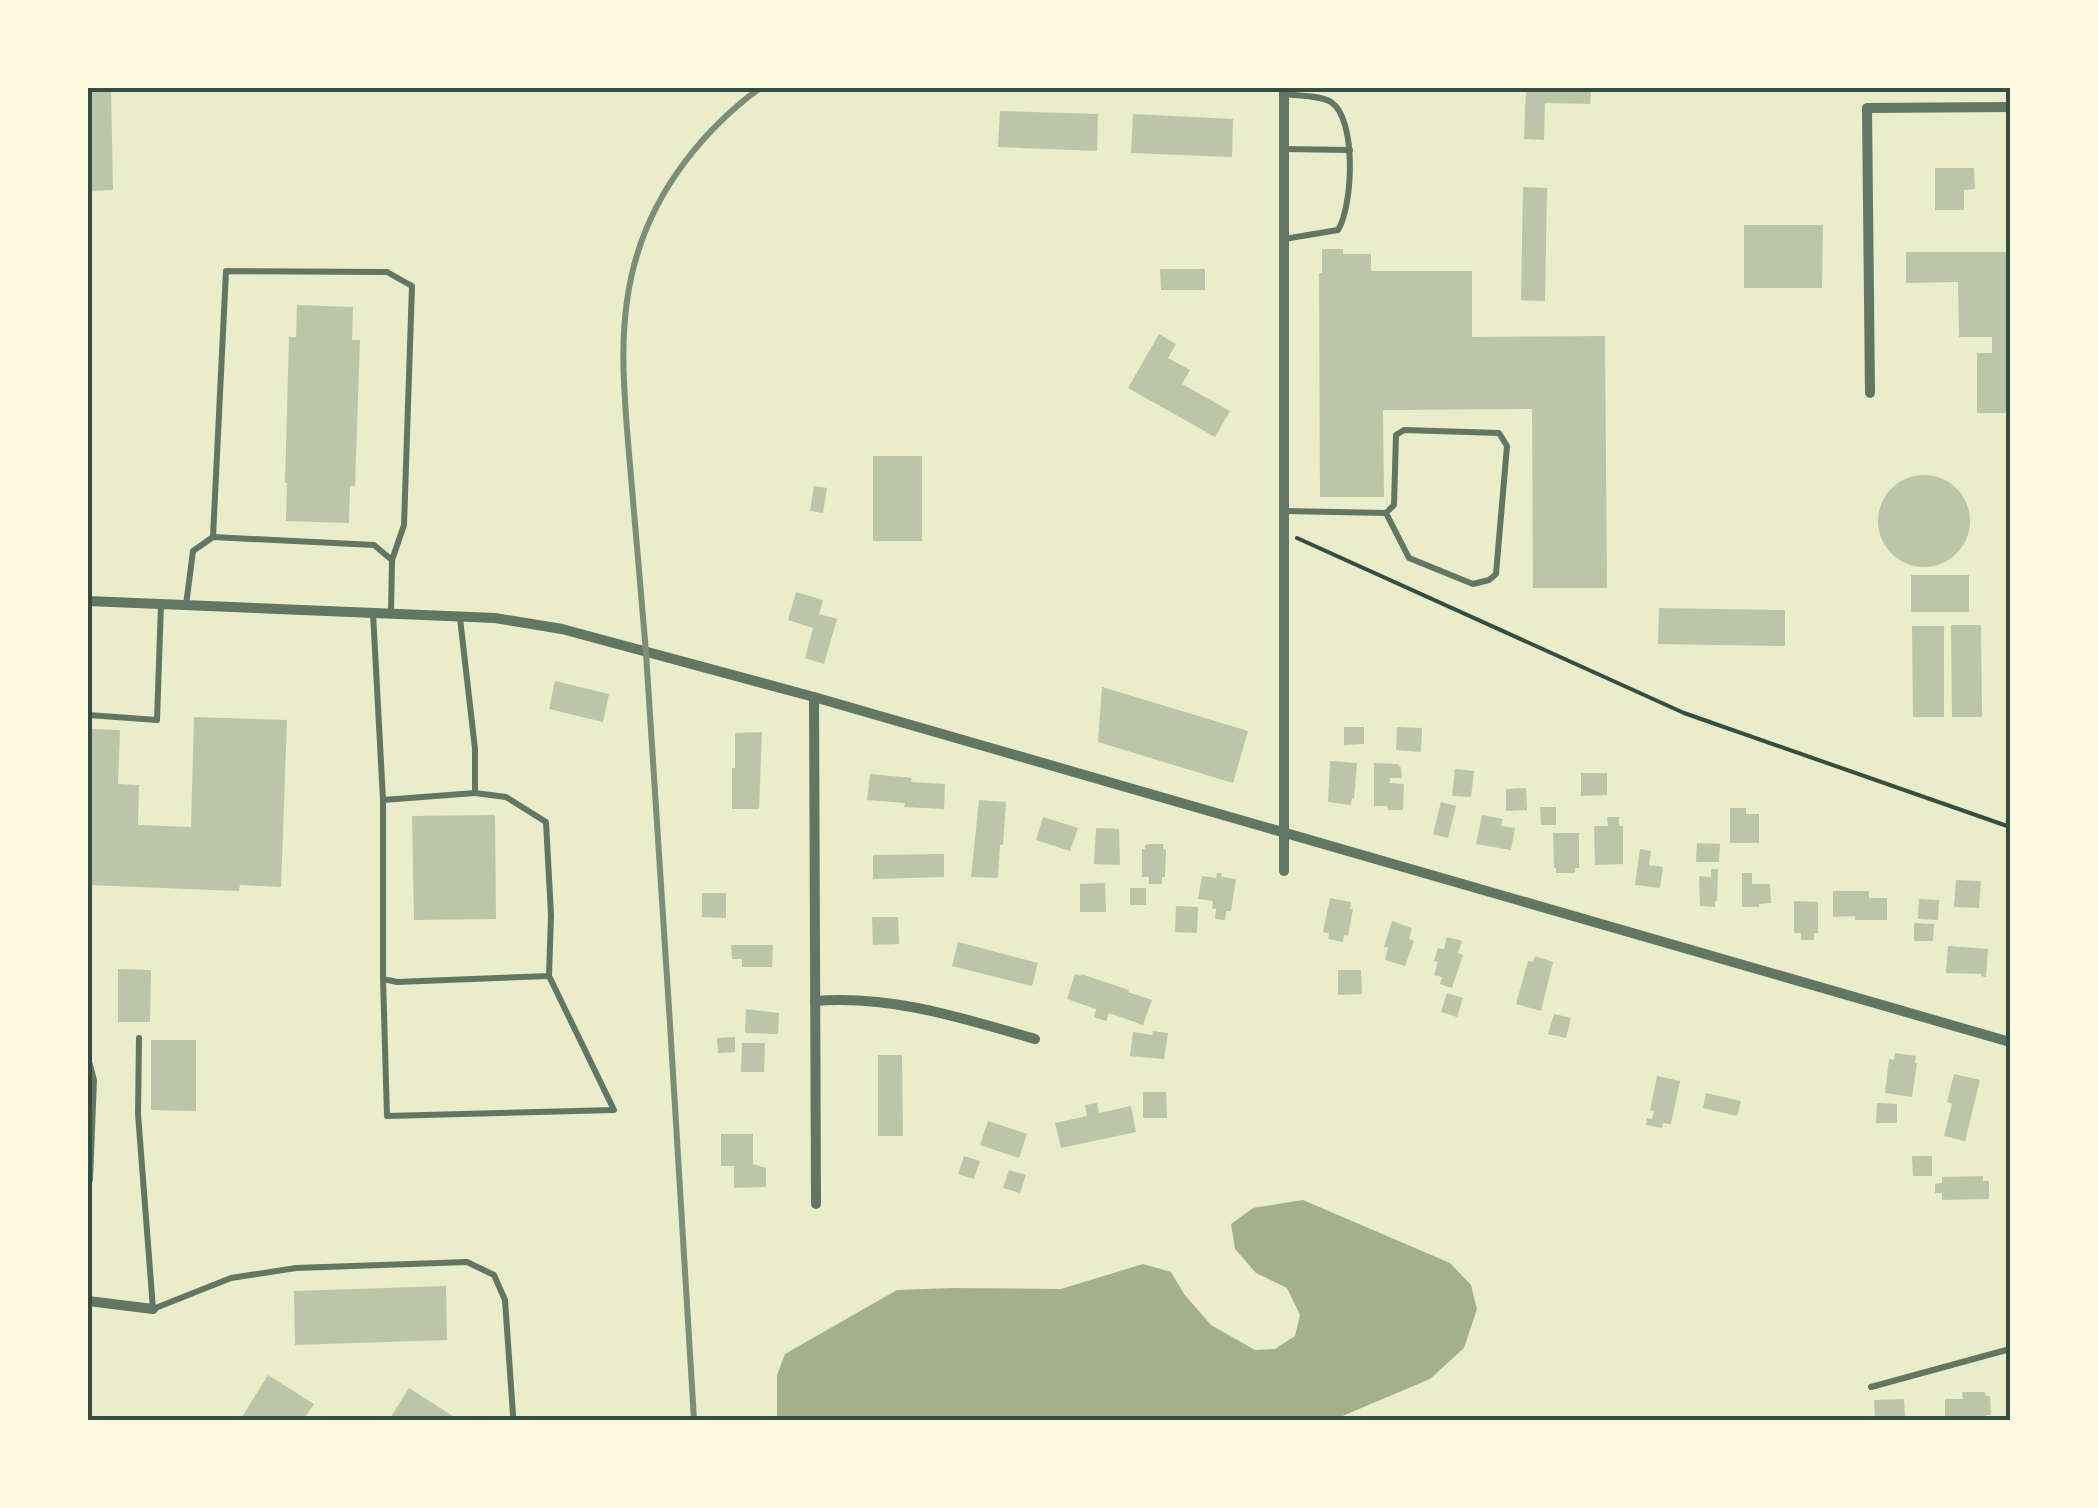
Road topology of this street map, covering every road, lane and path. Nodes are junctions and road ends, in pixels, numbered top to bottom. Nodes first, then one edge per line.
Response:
1 (1284, 91) edge
2 (2010, 107) edge
3 (1284, 149) junction
4 (1350, 150) junction
5 (1284, 240) junction
6 (1870, 393) dead end
7 (1284, 511) junction
8 (1386, 513) junction
9 (1284, 532) junction
10 (213, 538) junction
11 (392, 560) junction
12 (88, 601) edge
13 (161, 604) junction
14 (186, 605) junction
15 (373, 612) junction
16 (391, 614) junction
17 (460, 616) junction
18 (814, 698) junction
19 (88, 715) edge
20 (475, 793) junction
21 (382, 800) junction
22 (2010, 827) edge
23 (1283, 833) junction
24 (1284, 871) dead end
25 (549, 976) junction
26 (384, 979) junction
27 (815, 1001) junction
28 (139, 1038) dead end
29 (1035, 1039) dead end
30 (2010, 1042) edge
31 (88, 1058) edge
32 (88, 1184) edge
33 (816, 1204) dead end
34 (88, 1301) edge
35 (154, 1309) junction
36 (2010, 1349) edge
37 (1872, 1387) dead end
38 (513, 1415) dead end

1 - 3 street
1 - 4 lane
2 - 6 street
3 - 4 lane
3 - 5 street
4 - 5 lane
5 - 7 street
7 - 8 lane
7 - 9 street
8 - 8 lane
9 - 22 path
9 - 23 street
10 - 11 lane
10 - 11 lane
10 - 14 lane
11 - 16 lane
12 - 13 street
13 - 14 street
13 - 19 lane
14 - 15 street
15 - 16 street
15 - 21 lane
16 - 17 street
17 - 18 street
17 - 20 lane
18 - 23 street
18 - 27 street
20 - 21 lane
20 - 25 lane
21 - 26 lane
23 - 24 street
23 - 30 street
25 - 26 lane
25 - 26 lane
27 - 29 street
27 - 33 street
28 - 35 lane
31 - 32 lane
34 - 35 street
35 - 38 lane
36 - 37 lane

